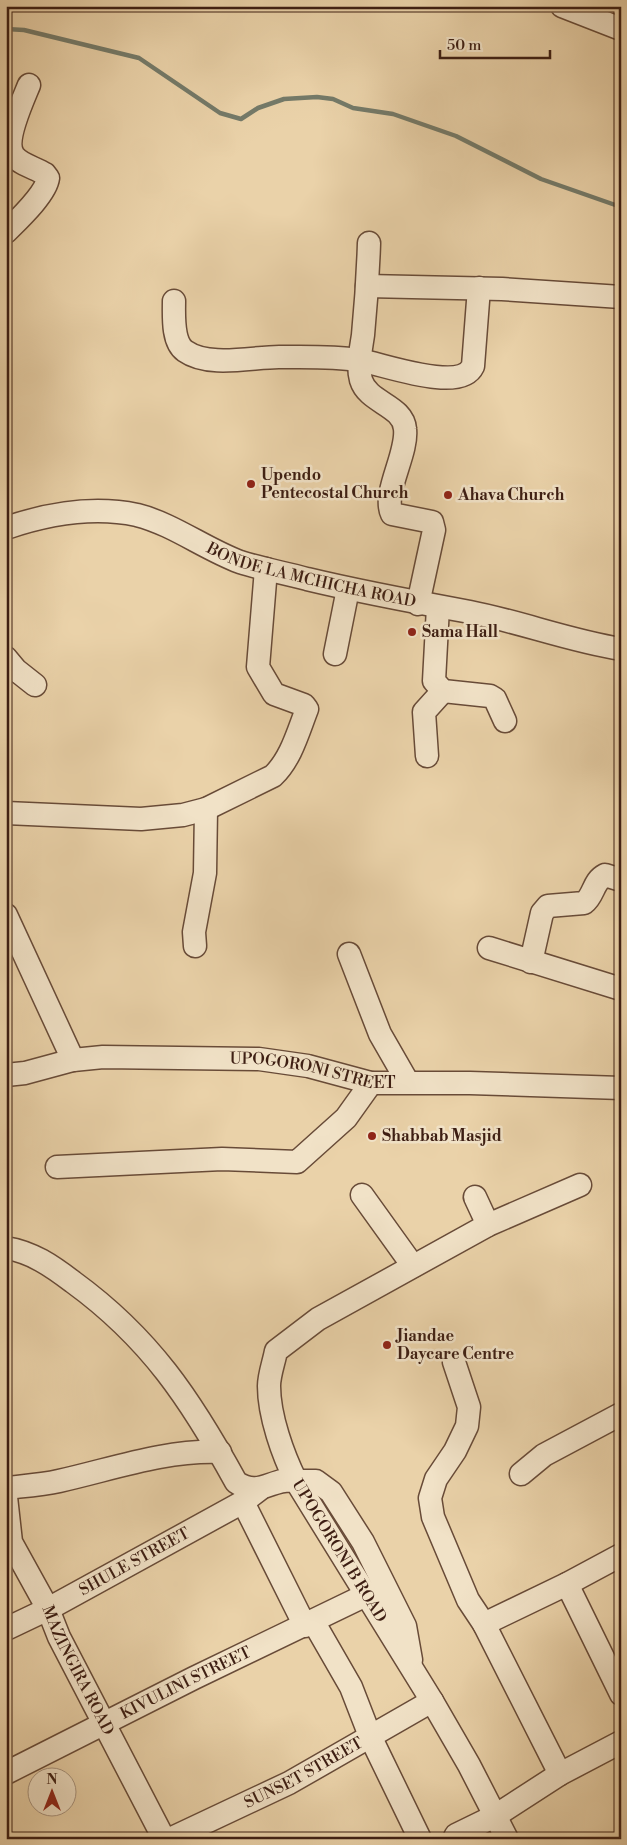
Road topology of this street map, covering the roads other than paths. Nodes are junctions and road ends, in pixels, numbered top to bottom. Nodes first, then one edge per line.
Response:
1 (562, 6) edge
2 (621, 29) edge
3 (29, 85) dead end
4 (6, 232) edge
5 (369, 243) dead end
6 (367, 286) junction
7 (479, 288) junction
8 (621, 297) edge
9 (174, 301) dead end
10 (359, 360) junction
11 (6, 528) edge
12 (266, 569) junction
13 (348, 589) junction
14 (428, 605) junction
15 (621, 649) edge
16 (334, 654) dead end
17 (6, 658) edge
18 (35, 685) dead end
19 (443, 691) junction
20 (505, 721) dead end
21 (427, 756) dead end
22 (206, 809) junction
23 (6, 813) edge
24 (621, 880) edge
25 (6, 915) edge
26 (195, 946) dead end
27 (489, 948) dead end
28 (349, 954) dead end
29 (531, 962) junction
30 (621, 989) edge
31 (73, 1060) junction
32 (6, 1075) edge
33 (408, 1081) junction
34 (371, 1083) junction
35 (621, 1088) edge
36 (57, 1167) dead end
37 (580, 1185) dead end
38 (362, 1195) dead end
39 (475, 1196) dead end
40 (488, 1225) junction
41 (6, 1248) edge
42 (413, 1266) junction
43 (454, 1362) dead end
44 (621, 1414) edge
45 (220, 1452) junction
46 (522, 1474) dead end
47 (296, 1481) junction
48 (6, 1488) edge
49 (252, 1496) junction
50 (6, 1497) edge
51 (9, 1541) edge
52 (621, 1555) edge
53 (567, 1584) junction
54 (366, 1596) junction
55 (48, 1609) junction
56 (309, 1623) junction
57 (484, 1624) junction
58 (6, 1629) edge
59 (412, 1670) junction
60 (621, 1694) edge
61 (432, 1701) junction
62 (104, 1722) junction
63 (370, 1736) junction
64 (621, 1742) edge
65 (6, 1773) edge
66 (560, 1774) junction
67 (495, 1816) junction
68 (164, 1839) edge
69 (170, 1839) edge
70 (420, 1839) edge
71 (454, 1839) edge
72 (507, 1839) edge

1 - 2 street
3 - 4 street
5 - 6 street
6 - 7 street
6 - 10 street
7 - 8 street
7 - 10 street
9 - 10 street
10 - 14 street
11 - 12 street, BONDE LA MCHICHA ROAD
12 - 13 street, BONDE LA MCHICHA ROAD
12 - 22 street
13 - 14 street, BONDE LA MCHICHA ROAD
13 - 16 street
14 - 15 street, BONDE LA MCHICHA ROAD
14 - 19 street
17 - 18 street
19 - 20 street
19 - 21 street
22 - 23 street
22 - 26 street
24 - 29 street
25 - 31 street
27 - 29 street
28 - 33 street
29 - 30 street
31 - 32 street, UPOGORONI STREET
31 - 34 street, UPOGORONI STREET
33 - 34 street, UPOGORONI STREET
33 - 35 street, UPOGORONI STREET
34 - 36 street
37 - 40 street
38 - 42 street
39 - 40 street
40 - 42 street
41 - 45 street, UPOGORONI B ROAD
42 - 47 street
43 - 57 street
44 - 46 street
45 - 48 street
45 - 49 street, UPOGORONI B ROAD
47 - 49 street, UPOGORONI B ROAD
47 - 54 street, UPOGORONI B ROAD
47 - 59 street
49 - 55 street, SHULE STREET
49 - 56 street
50 - 51 street, MAZINGIRA ROAD
51 - 55 street, MAZINGIRA ROAD
52 - 53 street
53 - 57 street
53 - 60 street
54 - 56 street, KIVULINI STREET
54 - 59 street, UPOGORONI B ROAD
55 - 58 street, SHULE STREET
55 - 62 street, MAZINGIRA ROAD
56 - 62 street, KIVULINI STREET
56 - 63 street
57 - 66 street
59 - 61 street, UPOGORONI B ROAD
61 - 63 street, SUNSET STREET
61 - 67 street, UPOGORONI B ROAD
62 - 65 street, KIVULINI STREET
62 - 68 street, MAZINGIRA ROAD
63 - 69 street, SUNSET STREET
63 - 70 street
64 - 66 street
66 - 67 street
67 - 71 street
67 - 72 street, UPOGORONI B ROAD

